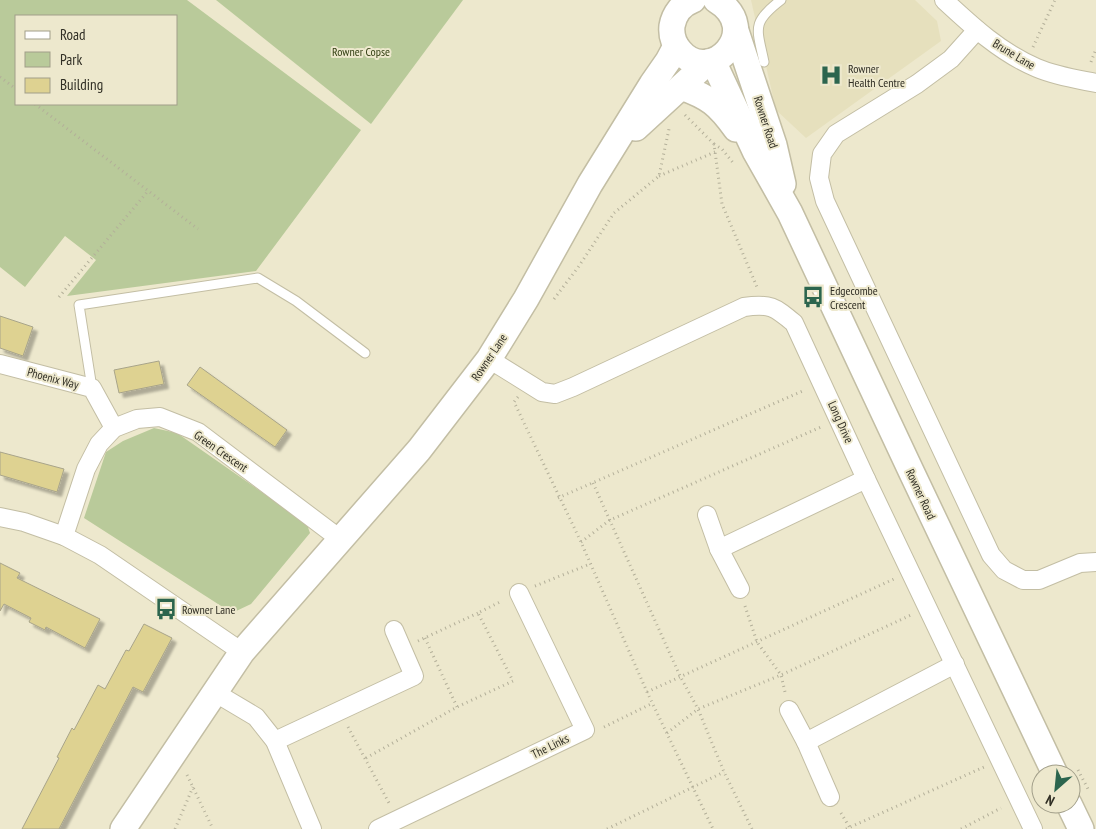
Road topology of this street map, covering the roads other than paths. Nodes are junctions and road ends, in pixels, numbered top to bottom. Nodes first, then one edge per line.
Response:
1 (781, 0) edge
2 (944, 0) edge
3 (722, 2) edge
4 (683, 3) edge
5 (976, 30) junction
6 (736, 32) junction
7 (676, 46) junction
8 (710, 61) junction
9 (764, 62) dead end
10 (1096, 83) edge
11 (681, 99) junction
12 (755, 151) junction
13 (610, 152) junction
14 (790, 213) junction
15 (365, 354) dead end
16 (489, 359) junction
17 (0, 364) edge
18 (92, 388) junction
19 (114, 428) junction
20 (866, 479) junction
21 (707, 515) dead end
22 (0, 517) edge
23 (64, 536) junction
24 (340, 539) junction
25 (719, 549) junction
26 (1096, 562) edge
27 (740, 589) road end
28 (519, 593) road end
29 (394, 630) dead end
30 (242, 652) junction
31 (955, 664) junction
32 (214, 692) junction
33 (789, 710) road end
34 (275, 741) junction
35 (806, 742) junction
36 (1050, 764) edge
37 (830, 796) dead end
38 (1074, 814) edge
39 (122, 829) edge
40 (312, 829) edge
41 (378, 829) edge
42 (1033, 829) edge
43 (1081, 829) edge

1 - 9 lane
2 - 5 street, Brune Lane
3 - 6 main road, Rowner Road
4 - 7 main road
5 - 10 street, Brune Lane
5 - 26 street
6 - 8 main road, Rowner Lane
6 - 14 main road, Rowner Road
7 - 8 main road
7 - 13 main road, Rowner Lane
8 - 11 main road, Rowner Lane
8 - 12 main road, Rowner Road
11 - 12 main road
11 - 13 main road, Rowner Lane
12 - 14 main road, Rowner Road
13 - 16 main road, Rowner Lane
14 - 36 main road, Rowner Road
15 - 18 lane
16 - 20 street, Long Drive
16 - 24 main road, Rowner Lane
17 - 18 street, Phoenix Way
18 - 19 street, Phoenix Way
19 - 23 street, Green Crescent
19 - 24 street, Green Crescent
20 - 25 street
20 - 31 street, Long Drive
21 - 25 street
22 - 23 street
23 - 30 street
24 - 30 main road, Rowner Lane
25 - 27 street
28 - 41 street, The Links
29 - 34 street
30 - 32 main road, Rowner Lane
31 - 35 street
31 - 42 street, Long Drive
32 - 34 street
32 - 39 main road, Rowner Lane
33 - 35 street
34 - 40 street
35 - 37 street
38 - 43 main road

